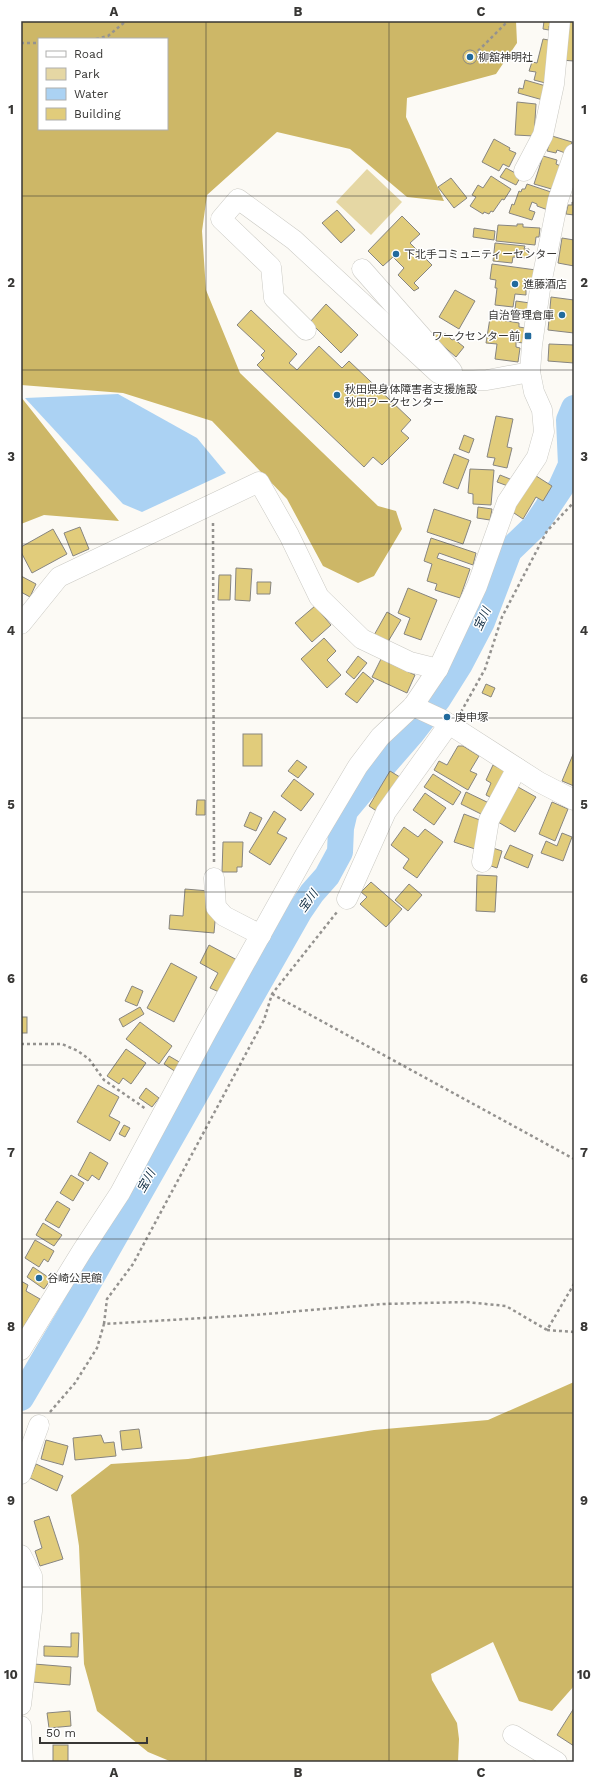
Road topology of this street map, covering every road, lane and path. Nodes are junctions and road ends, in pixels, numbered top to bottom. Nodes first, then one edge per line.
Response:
1 (126, 21) edge
2 (508, 21) edge
3 (560, 21) edge
4 (100, 38) edge
5 (21, 43) edge
6 (38, 43) edge
7 (478, 51) dead end
8 (574, 154) edge
9 (524, 171) dead end
10 (362, 269) dead end
11 (306, 330) dead end
12 (530, 372) junction
13 (461, 381) junction
14 (574, 502) edge
15 (212, 504) junction
16 (21, 624) edge
17 (438, 669) junction
18 (416, 707) junction
19 (448, 723) junction
20 (517, 768) junction
21 (574, 800) edge
22 (482, 862) dead end
23 (214, 878) joint
24 (347, 898) joint
25 (260, 935) junction
26 (272, 994) junction
27 (21, 1044) edge
28 (160, 1118) junction
29 (574, 1159) edge
30 (574, 1284) edge
31 (104, 1324) junction
32 (548, 1330) junction
33 (574, 1332) edge
34 (21, 1350) edge
35 (39, 1425) joint
36 (21, 1474) edge
37 (21, 1555) edge
38 (21, 1705) edge
39 (21, 1726) edge
40 (513, 1735) dead end
41 (23, 1762) edge
42 (557, 1762) edge

1 - 4 path
2 - 7 path
3 - 9 street
5 - 6 path
8 - 12 street
10 - 13 street
11 - 13 street
12 - 13 street
12 - 17 street
14 - 19 path
15 - 16 street
15 - 17 street
15 - 23 path
17 - 18 street
18 - 19 street
18 - 25 street
19 - 20 street
19 - 24 street
20 - 21 street
20 - 22 street
23 - 25 street
24 - 26 path
25 - 28 street
26 - 29 path
26 - 31 path
27 - 28 path
28 - 34 street
30 - 32 path
31 - 32 path
31 - 35 path
32 - 33 path
35 - 36 street
37 - 38 street
39 - 41 street
40 - 42 street

